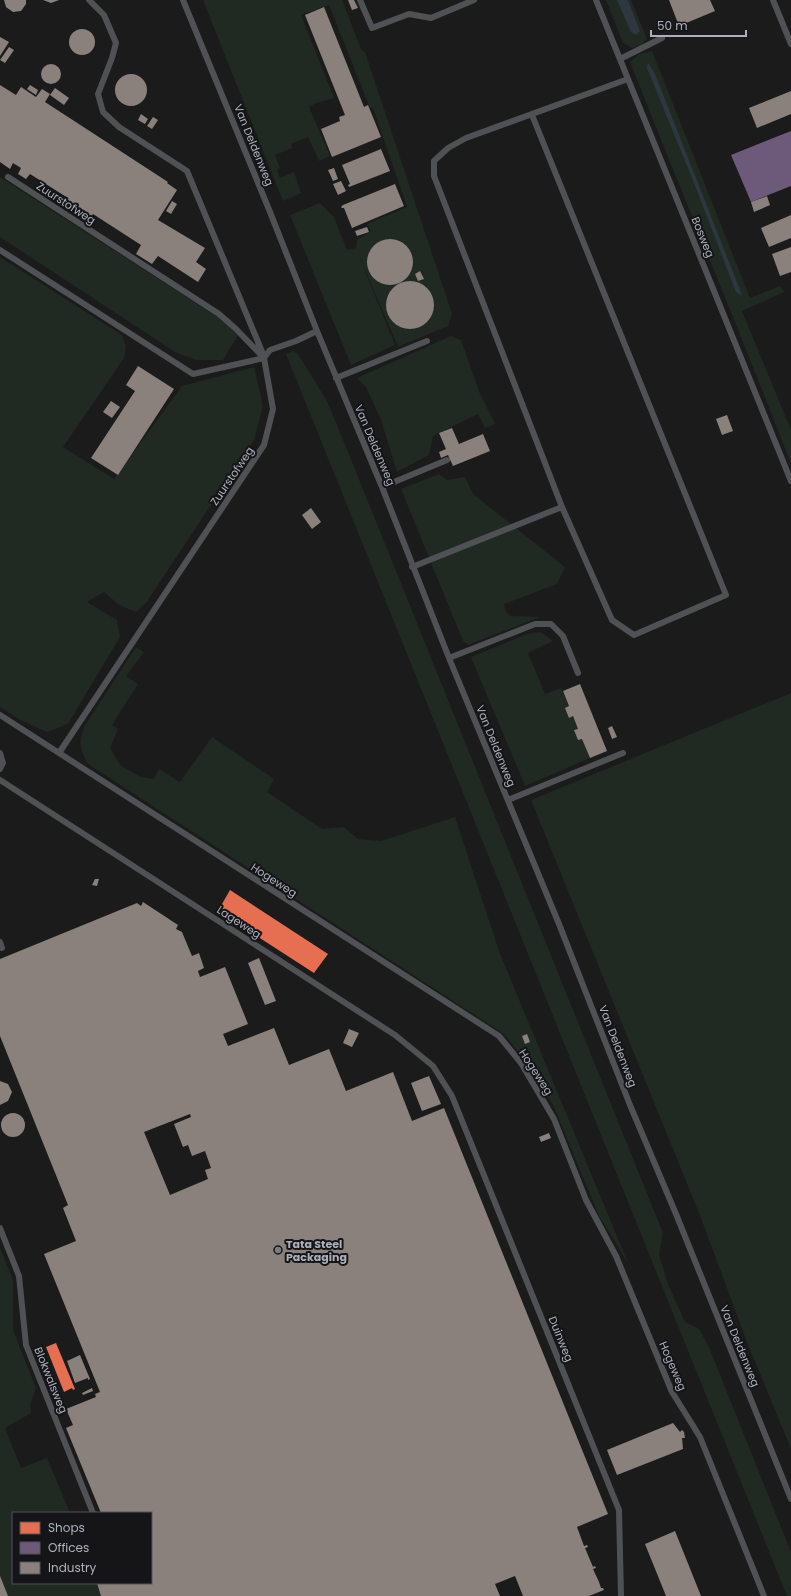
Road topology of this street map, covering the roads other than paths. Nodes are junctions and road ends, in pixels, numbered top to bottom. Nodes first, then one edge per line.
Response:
1 (89, 0) edge
2 (183, 0) edge
3 (360, 0) edge
4 (474, 0) edge
5 (596, 0) edge
6 (773, 0) edge
7 (662, 38) dead end
8 (791, 44) edge
9 (620, 59) junction
10 (628, 79) junction
11 (532, 114) junction
12 (8, 177) dead end
13 (0, 250) edge
14 (316, 332) junction
15 (427, 342) dead end
16 (264, 358) junction
17 (336, 378) junction
18 (447, 460) dead end
19 (791, 481) edge
20 (382, 487) junction
21 (562, 507) junction
22 (412, 567) junction
23 (449, 658) junction
24 (578, 673) dead end
25 (0, 715) edge
26 (0, 753) edge
27 (59, 753) junction
28 (623, 753) dead end
29 (0, 769) edge
30 (0, 780) edge
31 (508, 800) junction
32 (0, 942) edge
33 (2, 948) dead end
34 (452, 1096) joint
35 (0, 1228) edge
36 (791, 1499) edge
37 (93, 1512) edge
38 (621, 1596) edge
39 (764, 1596) edge

1 - 16 lane
2 - 14 lane, Van Deldenweg
3 - 4 lane
5 - 9 lane, Bosweg
6 - 8 lane
7 - 9 lane
9 - 10 lane, Bosweg
10 - 11 lane
10 - 19 lane, Bosweg
11 - 21 lane
11 - 21 lane
12 - 16 lane, Zuurstofweg
13 - 16 lane
14 - 16 lane
14 - 17 lane, Van Deldenweg
15 - 17 lane
16 - 27 lane, Zuurstofweg
17 - 20 lane, Van Deldenweg
18 - 20 lane
20 - 22 lane, Van Deldenweg
21 - 22 lane
22 - 23 lane, Van Deldenweg
23 - 24 lane
23 - 31 lane, Van Deldenweg
25 - 27 lane, Hogeweg
26 - 29 lane
27 - 39 lane, Hogeweg
28 - 31 lane
30 - 34 lane, Lageweg
31 - 36 lane, Van Deldenweg
32 - 33 lane
34 - 38 lane, Duinweg
35 - 37 lane, Blokwalsweg

